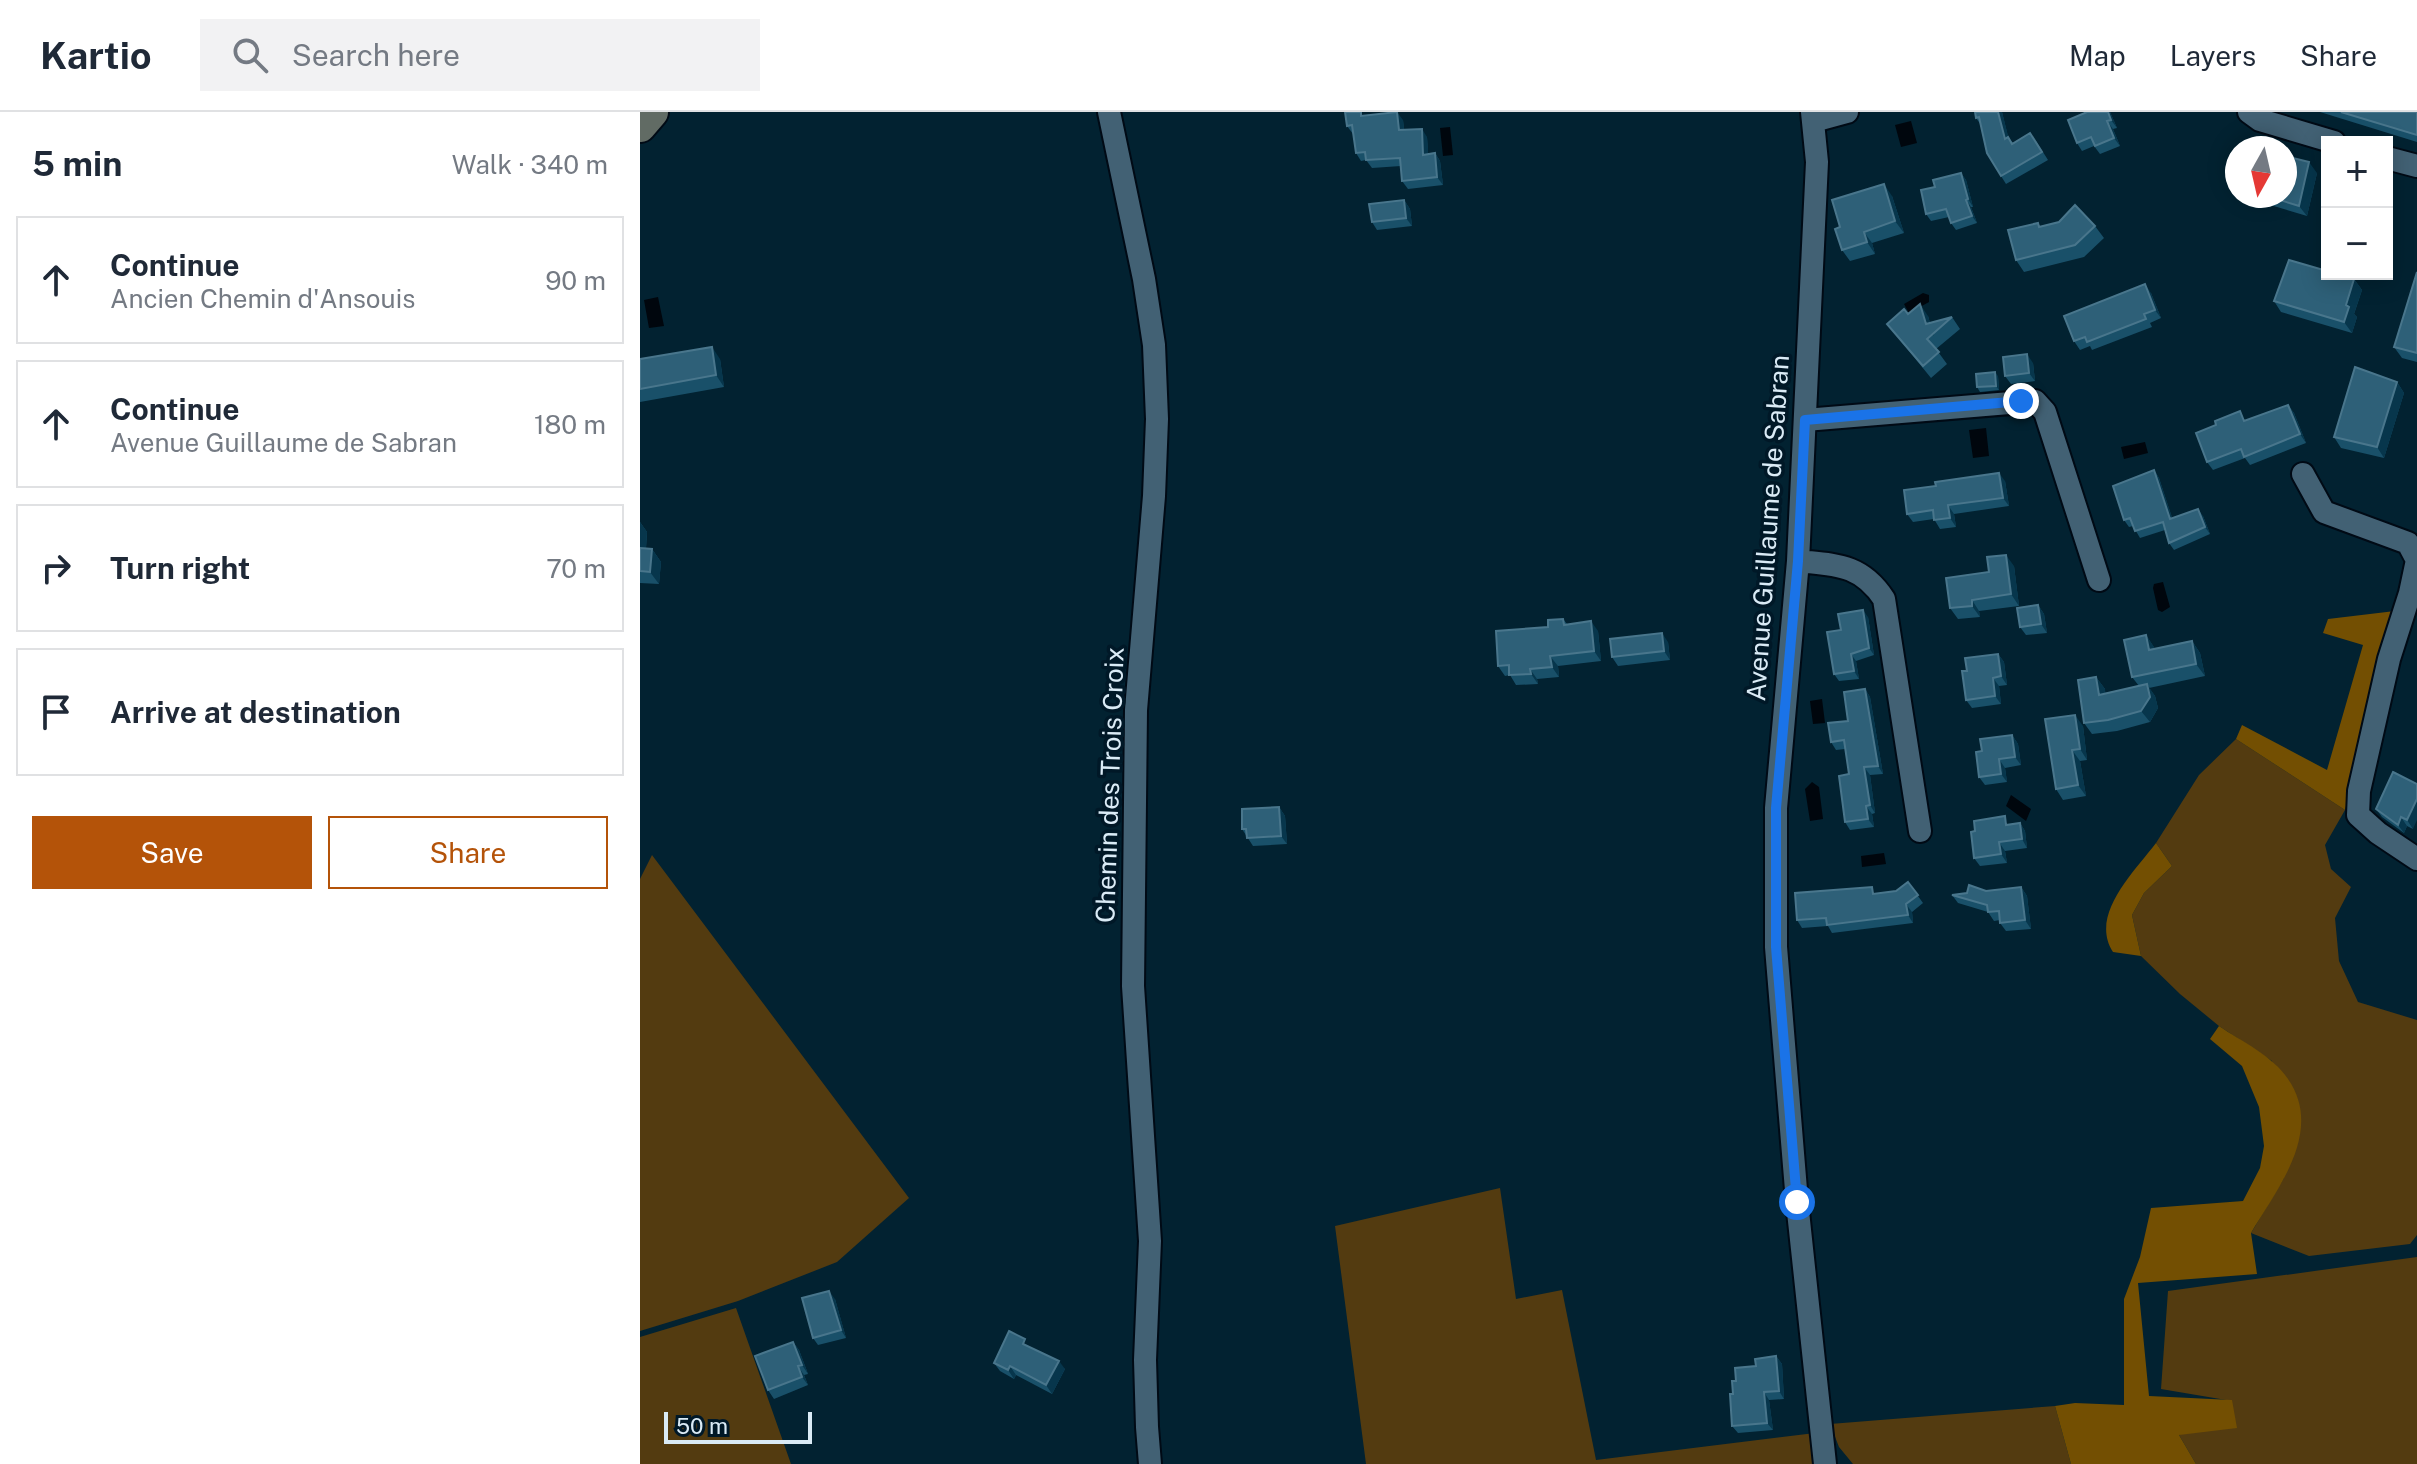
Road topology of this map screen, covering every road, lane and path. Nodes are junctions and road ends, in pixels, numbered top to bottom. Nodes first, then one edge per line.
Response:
1 (652, 112) edge
2 (1109, 112) edge
3 (1847, 112) edge
4 (2249, 112) edge
5 (1813, 116) edge
6 (640, 126) edge
7 (2321, 138) edge
8 (2393, 160) edge
9 (2417, 166) edge
10 (1805, 420) junction
11 (2303, 474) dead end
12 (1798, 561) junction
13 (2099, 580) dead end
14 (1920, 831) dead end
15 (2417, 859) edge
16 (1150, 1464) edge
17 (1825, 1464) edge

1 - 6 main road
2 - 16 street, Chemin des Trois Croix
3 - 5 street
4 - 7 street
5 - 10 street, Avenue Guillaume de Sabran
8 - 9 street
10 - 12 street, Avenue Guillaume de Sabran
10 - 13 street
11 - 15 street
12 - 14 street
12 - 17 street, Avenue Guillaume de Sabran

